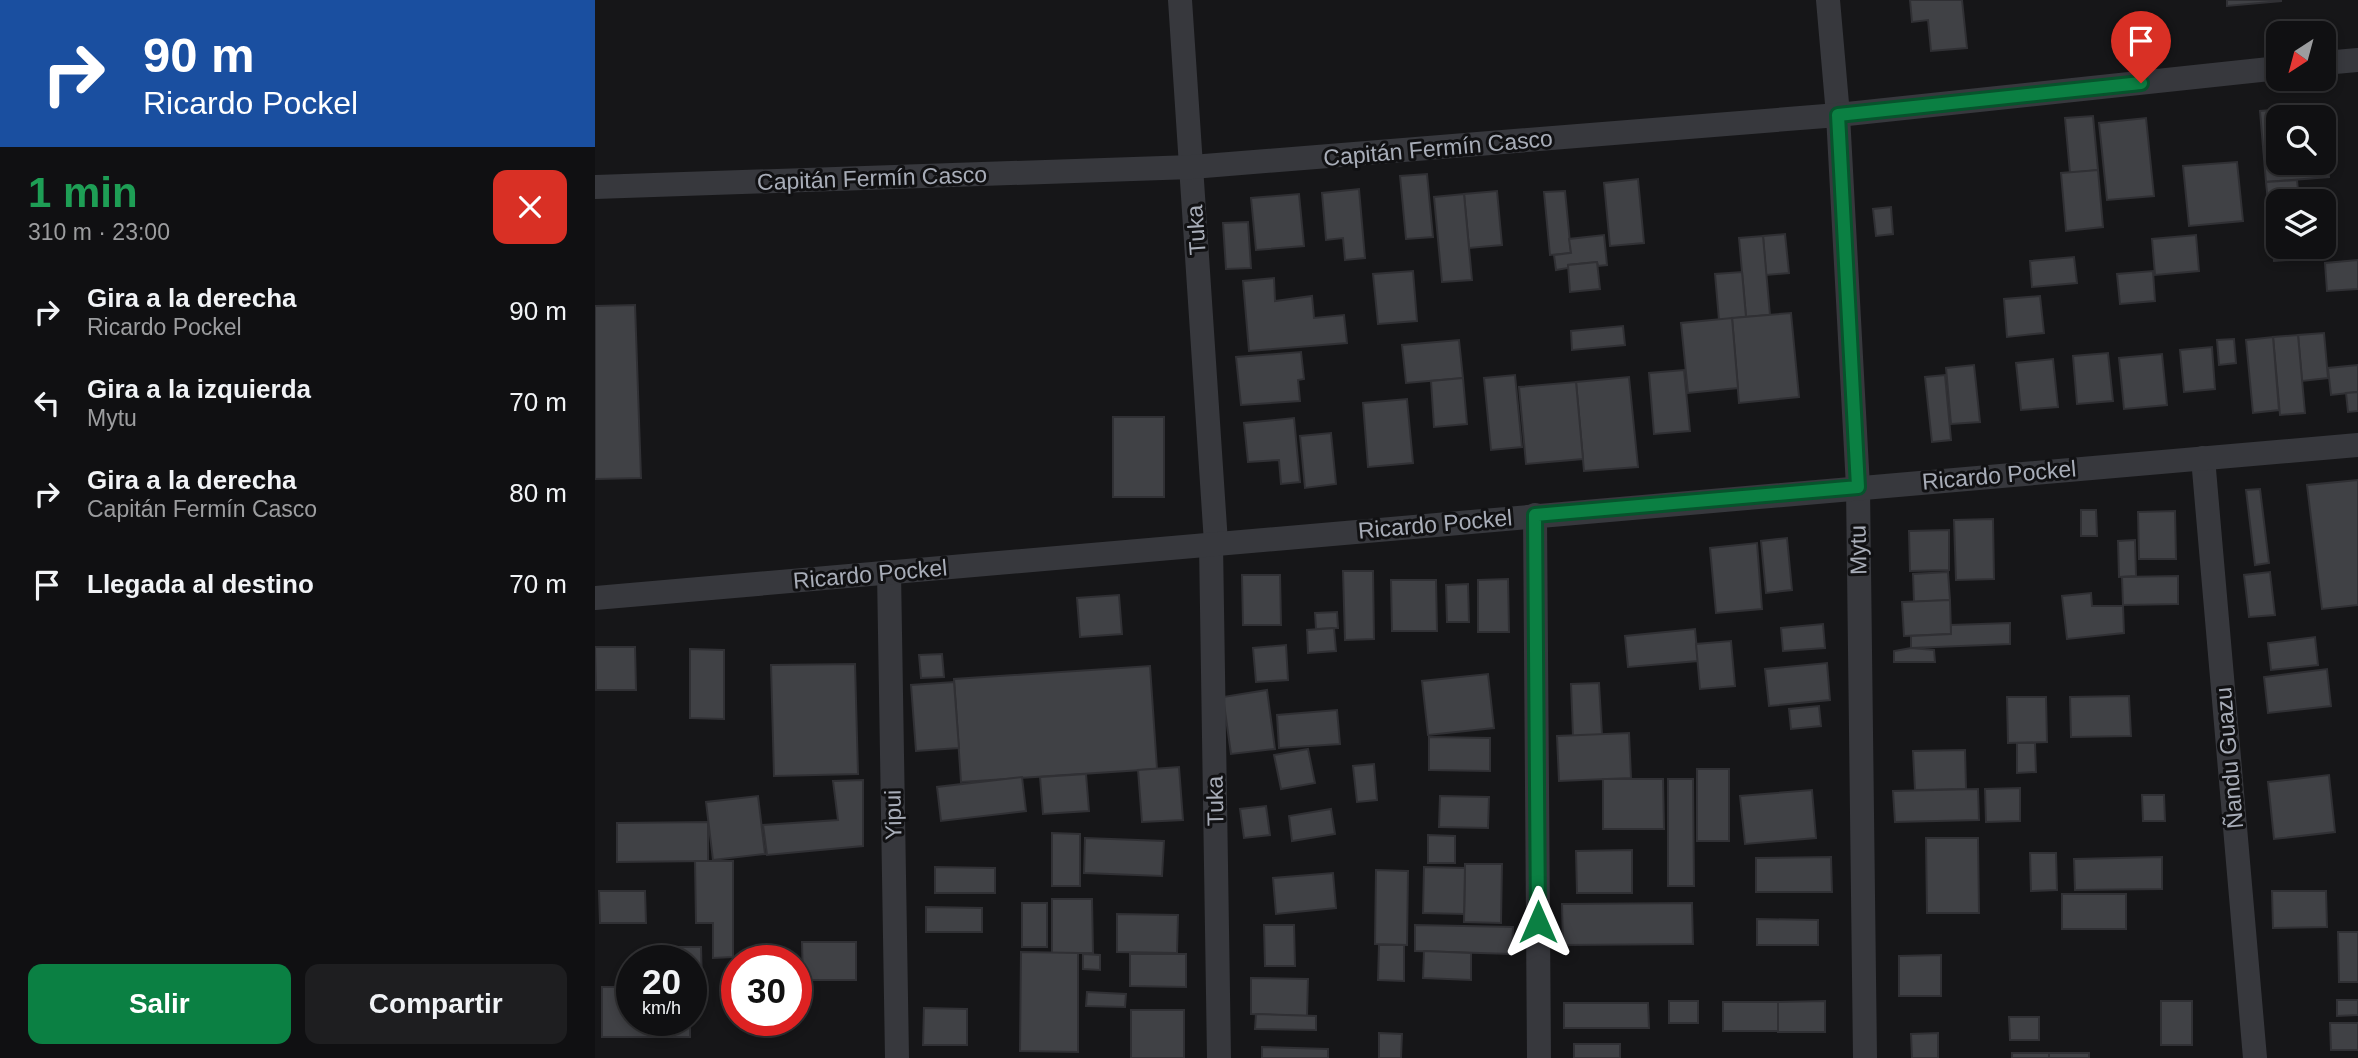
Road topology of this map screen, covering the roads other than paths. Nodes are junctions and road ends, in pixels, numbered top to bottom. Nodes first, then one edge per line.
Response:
1 (1180, 0) edge
2 (1828, 0) edge
3 (2358, 60) edge
4 (2336, 62) edge
5 (2266, 69) edge
6 (1838, 115) junction
7 (1192, 167) junction
8 (595, 187) edge
9 (2358, 445) edge
10 (2203, 458) junction
11 (1858, 487) junction
12 (1535, 515) junction
13 (1214, 543) junction
14 (889, 572) junction
15 (595, 598) edge
16 (897, 1058) edge
17 (1219, 1058) edge
18 (1539, 1058) edge
19 (1865, 1058) edge
20 (2255, 1058) edge

1 - 7 street, Tuka
2 - 6 street, Mytu
3 - 4 street
5 - 6 street, Capitán Fermín Casco
6 - 7 street, Capitán Fermín Casco
6 - 11 street, Mytu
7 - 8 street, Capitán Fermín Casco
7 - 13 street, Tuka
9 - 10 street, Ricardo Pockel
10 - 11 street, Ricardo Pockel
10 - 20 street, Ñandu Guazu
11 - 12 street, Ricardo Pockel
11 - 19 street, Mytu
12 - 13 street, Ricardo Pockel
12 - 18 street
13 - 14 street, Ricardo Pockel
13 - 17 street, Tuka
14 - 15 street, Ricardo Pockel
14 - 16 street, Yipui

